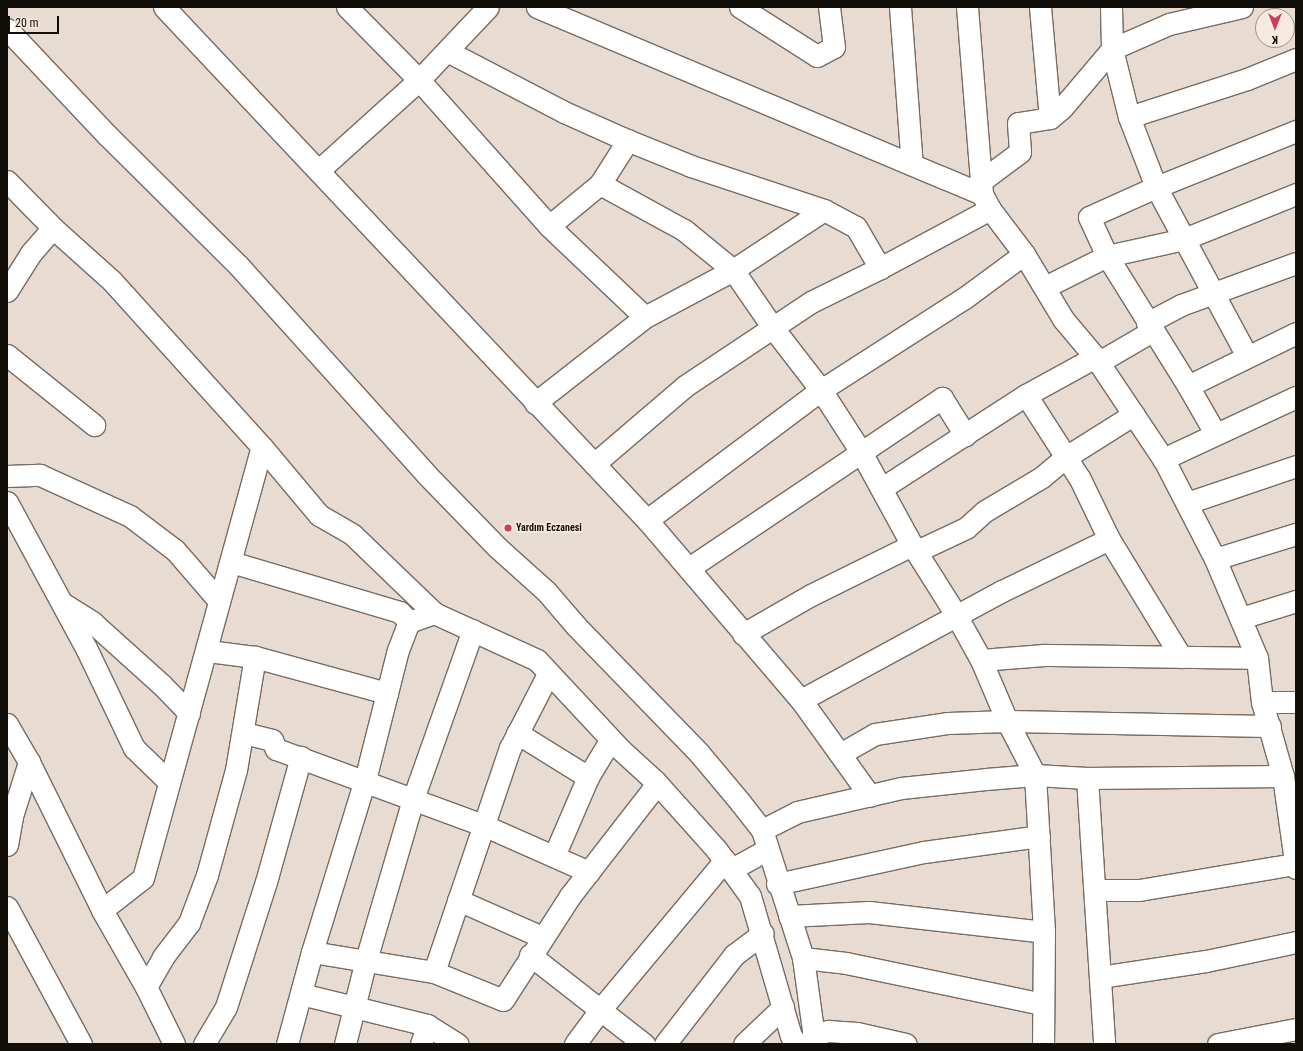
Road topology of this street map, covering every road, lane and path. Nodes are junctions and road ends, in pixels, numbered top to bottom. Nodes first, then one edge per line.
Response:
1 (164, 7) edge
2 (347, 7) edge
3 (488, 7) edge
4 (537, 7) edge
5 (740, 7) edge
6 (829, 7) edge
7 (900, 7) edge
8 (967, 7) edge
9 (1040, 7) edge
10 (1111, 7) edge
11 (1242, 7) edge
12 (759, 13) edge
13 (1171, 15) edge
14 (7, 28) edge
15 (1112, 49) junction
16 (447, 52) junction
17 (1296, 59) edge
18 (419, 80) junction
19 (1129, 117) junction
20 (1050, 118) junction
21 (1296, 131) edge
22 (628, 140) junction
23 (912, 166) junction
24 (319, 170) junction
25 (7, 181) edge
26 (600, 184) junction
27 (1156, 187) junction
28 (1296, 194) edge
29 (984, 195) junction
30 (824, 210) junction
31 (549, 226) junction
32 (54, 228) junction
33 (1184, 239) junction
34 (1024, 254) junction
35 (1107, 256) junction
36 (1296, 263) edge
37 (880, 268) junction
38 (733, 270) junction
39 (1045, 287) junction
40 (7, 291) edge
41 (1213, 293) junction
42 (645, 317) junction
43 (1150, 327) junction
44 (773, 328) junction
45 (1296, 333) edge
46 (7, 355) edge
47 (1247, 356) junction
48 (1097, 360) junction
49 (1188, 386) junction
50 (821, 390) junction
51 (1026, 395) junction
52 (1296, 397) edge
53 (535, 403) junction
54 (1134, 414) junction
55 (94, 425) dead end
56 (1215, 433) junction
57 (965, 435) junction
58 (262, 447) junction
59 (861, 452) junction
60 (1066, 457) junction
61 (1163, 459) junction
62 (594, 464) junction
63 (1296, 466) edge
64 (7, 476) edge
65 (882, 488) junction
66 (7, 502) edge
67 (1187, 503) junction
68 (647, 520) junction
69 (1296, 534) edge
70 (1109, 540) junction
71 (914, 548) junction
72 (1215, 559) junction
73 (231, 562) junction
74 (689, 568) junction
75 (59, 601) junction
76 (219, 601) junction
77 (1296, 601) edge
78 (434, 613) junction
79 (956, 615) junction
80 (1241, 618) junction
81 (409, 622) junction
82 (474, 630) junction
83 (743, 634) junction
84 (208, 651) junction
85 (1181, 657) junction
86 (255, 658) junction
87 (1257, 658) junction
88 (981, 660) junction
89 (548, 674) junction
90 (387, 693) junction
91 (801, 700) junction
92 (1262, 702) junction
93 (1296, 702) edge
94 (189, 713) junction
95 (1007, 721) junction
96 (7, 724) edge
97 (1270, 726) junction
98 (244, 733) junction
99 (517, 733) junction
100 (611, 739) junction
101 (840, 754) junction
102 (20, 756) edge
103 (301, 757) junction
104 (1035, 775) junction
105 (1283, 776) junction
106 (588, 778) junction
107 (1088, 778) junction
108 (365, 780) junction
109 (168, 781) junction
110 (657, 784) junction
111 (870, 796) junction
112 (413, 799) junction
113 (1293, 820) edge
114 (483, 824) junction
115 (1039, 836) junction
116 (765, 840) junction
117 (1294, 842) edge
118 (7, 845) edge
119 (554, 856) junction
120 (728, 865) junction
121 (1296, 866) edge
122 (589, 872) junction
123 (777, 884) junction
124 (1095, 890) junction
125 (458, 900) junction
126 (7, 907) edge
127 (102, 910) junction
128 (789, 916) junction
129 (1044, 932) junction
130 (763, 933) junction
131 (542, 937) junction
132 (1296, 942) edge
133 (312, 952) junction
134 (530, 955) junction
135 (802, 958) junction
136 (366, 960) junction
137 (434, 972) junction
138 (1100, 977) junction
139 (146, 987) junction
140 (301, 994) junction
141 (1042, 1004) junction
142 (783, 1007) junction
143 (354, 1008) junction
144 (600, 1010) junction
145 (1296, 1030) edge
146 (424, 1034) edge
147 (808, 1041) edge
148 (81, 1044) edge
149 (174, 1044) edge
150 (204, 1044) edge
151 (287, 1044) edge
152 (345, 1044) edge
153 (457, 1044) edge
154 (575, 1044) edge
155 (644, 1044) edge
156 (665, 1044) edge
157 (744, 1044) edge
158 (906, 1044) edge
159 (1043, 1044) edge
160 (1104, 1044) edge
161 (1218, 1044) edge

1 - 24 street
2 - 18 street
3 - 16 street
4 - 23 street
5 - 12 street
6 - 12 street
7 - 23 street
8 - 29 street
9 - 20 street
10 - 15 street
11 - 13 street
13 - 15 street
14 - 116 street
15 - 19 street
15 - 20 street
16 - 18 street
16 - 22 street
17 - 19 street
18 - 24 street
18 - 31 street
19 - 27 street
20 - 29 street
21 - 27 street
22 - 26 street
22 - 30 street
23 - 29 street
24 - 53 street
25 - 32 street
26 - 31 street
26 - 38 street
27 - 33 street
27 - 35 street
28 - 33 street
29 - 34 street
29 - 37 street
30 - 37 street
30 - 38 street
31 - 42 street
32 - 40 street
32 - 58 street
33 - 35 street
33 - 41 street
34 - 39 street
34 - 50 street
35 - 39 street
35 - 43 street
36 - 41 street
37 - 44 street
38 - 42 street
38 - 44 street
39 - 48 street
41 - 43 street
41 - 47 street
42 - 53 street
43 - 48 street
43 - 49 street
44 - 50 street
44 - 62 street
45 - 47 street
46 - 55 street
47 - 49 street
48 - 51 street
48 - 54 street
49 - 56 street
50 - 59 street
50 - 68 street
51 - 57 street
51 - 60 street
52 - 56 street
53 - 62 street
54 - 60 street
54 - 61 street
56 - 61 street
57 - 59 street
57 - 65 street
58 - 73 street
58 - 78 street
59 - 65 street
59 - 74 street
60 - 70 street
60 - 71 street
61 - 67 street
62 - 68 street
63 - 67 street
64 - 76 street
65 - 71 street
66 - 75 street
67 - 72 street
68 - 74 street
69 - 72 street
70 - 79 street
70 - 85 street
71 - 79 street
71 - 83 street
72 - 80 street
73 - 76 street
73 - 81 street
74 - 83 street
75 - 94 street
75 - 109 street
76 - 84 street
77 - 80 street
78 - 81 street
78 - 82 street
79 - 88 street
79 - 91 street
80 - 87 street
81 - 90 street
82 - 89 street
82 - 112 street
83 - 91 street
84 - 86 street
84 - 94 street
85 - 87 street
85 - 88 street
86 - 90 street
86 - 98 street
87 - 92 street
88 - 95 street
89 - 99 street
89 - 100 street
90 - 108 street
91 - 101 street
92 - 93 street
92 - 97 street
94 - 109 street
95 - 97 street
95 - 101 street
95 - 104 street
96 - 102 street
97 - 105 street
98 - 103 street
98 - 139 street
99 - 106 street
99 - 114 street
100 - 106 street
100 - 110 street
101 - 111 street
102 - 118 street
102 - 127 street
103 - 108 street
103 - 150 street
104 - 107 street
104 - 111 street
104 - 115 street
105 - 107 street
105 - 113 street
106 - 119 street
107 - 124 street
108 - 112 street
108 - 133 street
109 - 127 street
110 - 120 street
110 - 122 street
111 - 116 street
112 - 114 street
112 - 136 street
113 - 117 street
114 - 119 street
114 - 125 street
115 - 123 street
115 - 129 street
116 - 120 street
116 - 123 street
117 - 121 street
119 - 122 street
120 - 130 street
120 - 144 street
121 - 124 street
122 - 131 street
123 - 128 street
124 - 138 street
125 - 131 street
125 - 137 street
126 - 148 street
127 - 139 street
128 - 129 street
128 - 135 street
129 - 141 street
130 - 142 street
130 - 156 street
131 - 134 street
132 - 138 street
133 - 136 street
133 - 140 street
134 - 137 street
134 - 144 street
135 - 141 street
135 - 147 street
136 - 137 street
136 - 143 street
138 - 160 street
139 - 149 street
140 - 143 street
140 - 151 street
141 - 159 street
142 - 147 street
142 - 157 street
143 - 146 street
143 - 152 street
144 - 154 street
144 - 155 street
145 - 161 street
146 - 153 street
147 - 158 street

